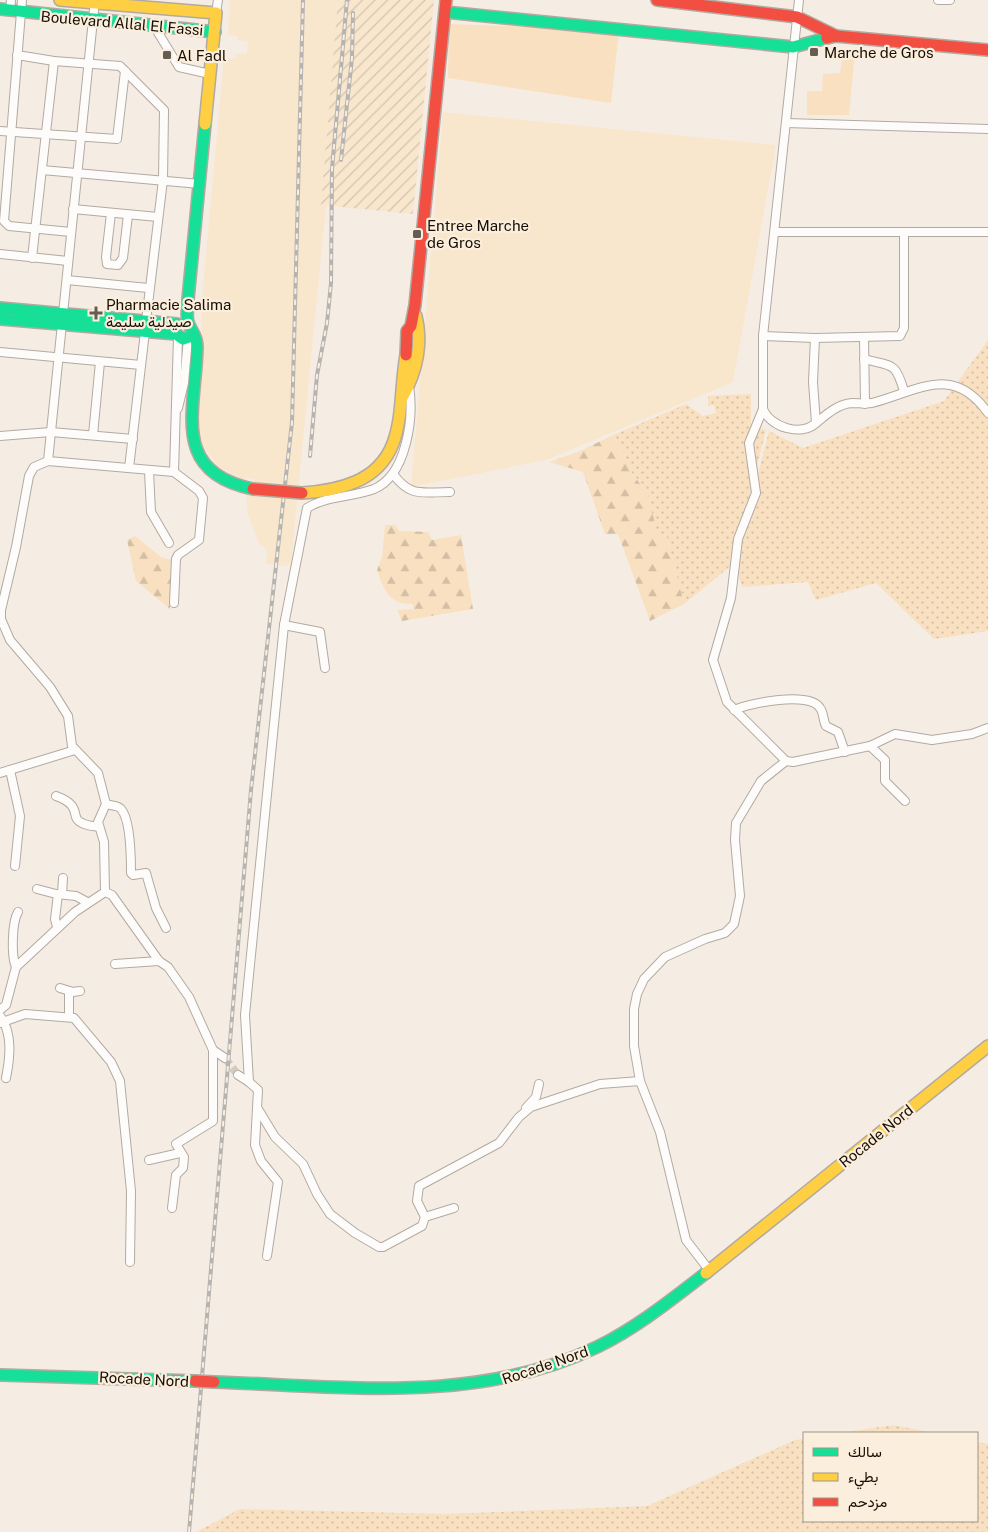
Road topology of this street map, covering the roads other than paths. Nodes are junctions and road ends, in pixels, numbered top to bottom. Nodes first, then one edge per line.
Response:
1 (22, 0) edge
2 (60, 0) edge
3 (218, 0) edge
4 (657, 0) edge
5 (799, 0) edge
6 (938, 0) edge
7 (950, 0) edge
8 (95, 1) edge
9 (161, 4) edge
10 (445, 6) edge
11 (10, 8) edge
12 (216, 13) junction
13 (797, 17) junction
14 (93, 21) junction
15 (154, 26) junction
16 (215, 32) junction
17 (836, 36) junction
18 (793, 47) junction
19 (988, 50) edge
20 (17, 55) junction
21 (54, 61) junction
22 (90, 63) junction
23 (125, 71) junction
24 (210, 74) junction
25 (786, 123) junction
26 (988, 129) edge
27 (0, 131) edge
28 (10, 132) junction
29 (46, 134) junction
30 (81, 137) junction
31 (42, 170) junction
32 (77, 173) junction
33 (163, 180) junction
34 (200, 184) junction
35 (73, 209) junction
36 (111, 213) junction
37 (128, 215) junction
38 (158, 217) junction
39 (35, 228) junction
40 (71, 232) junction
41 (775, 232) junction
42 (904, 232) junction
43 (988, 232) edge
44 (0, 254) edge
45 (32, 258) junction
46 (68, 261) junction
47 (67, 280) junction
48 (148, 288) junction
49 (0, 308) edge
50 (0, 319) edge
51 (63, 319) junction
52 (146, 326) junction
53 (184, 330) junction
54 (414, 332) junction
55 (764, 336) junction
56 (864, 337) junction
57 (815, 338) junction
58 (0, 352) edge
59 (58, 358) junction
60 (864, 359) junction
61 (100, 362) junction
62 (405, 363) junction
63 (140, 365) junction
64 (408, 386) junction
65 (904, 391) junction
66 (401, 401) junction
67 (865, 404) junction
68 (764, 409) junction
69 (988, 413) edge
70 (816, 422) junction
71 (50, 432) junction
72 (93, 435) junction
73 (0, 436) edge
74 (133, 440) junction
75 (48, 461) junction
76 (129, 468) junction
77 (149, 471) junction
78 (174, 472) junction
79 (393, 474) junction
80 (450, 492) dead end
81 (169, 543) dead end
82 (174, 602) dead end
83 (284, 625) junction
84 (325, 668) dead end
85 (734, 710) junction
86 (988, 728) edge
87 (870, 746) junction
88 (75, 750) junction
89 (845, 752) junction
90 (786, 761) junction
91 (10, 770) junction
92 (0, 773) edge
93 (56, 796) dead end
94 (905, 801) dead end
95 (106, 804) junction
96 (99, 827) junction
97 (15, 866) dead end
98 (63, 878) dead end
99 (37, 889) dead end
100 (105, 892) junction
101 (60, 894) junction
102 (87, 902) junction
103 (18, 912) dead end
104 (57, 928) junction
105 (166, 928) dead end
106 (158, 962) junction
107 (114, 964) dead end
108 (16, 967) junction
109 (60, 988) dead end
110 (69, 991) junction
111 (80, 991) dead end
112 (0, 1010) edge
113 (69, 1016) junction
114 (2, 1021) edge
115 (988, 1046) edge
116 (213, 1050) junction
117 (225, 1058) tunnel mouth
118 (238, 1075) tunnel mouth
119 (6, 1078) dead end
120 (640, 1081) junction
121 (249, 1082) junction
122 (539, 1084) dead end
123 (258, 1109) junction
124 (523, 1114) junction
125 (180, 1152) junction
126 (149, 1160) dead end
127 (172, 1208) dead end
128 (454, 1208) dead end
129 (424, 1218) junction
130 (267, 1256) dead end
131 (130, 1262) dead end
132 (709, 1270) junction
133 (0, 1375) edge

1 - 11 street
2 - 8 main road, Boulevard Allal El Fassi
3 - 12 street
4 - 13 main road
5 - 13 street
6 - 7 street
8 - 9 main road, Boulevard Allal El Fassi
8 - 14 street
9 - 12 main road, Boulevard Allal El Fassi
10 - 18 main road
10 - 54 main road
11 - 14 main road, Boulevard Allal El Fassi
11 - 20 street
12 - 16 main road
13 - 17 main road
13 - 18 street
14 - 15 main road, Boulevard Allal El Fassi
14 - 22 street
15 - 16 main road, Boulevard Allal El Fassi
15 - 24 street
16 - 24 main road
17 - 18 main road
17 - 19 main road
18 - 25 street
20 - 21 street
20 - 28 street
21 - 22 street
21 - 29 street
22 - 23 street
22 - 30 street
23 - 30 street
23 - 33 street
24 - 34 main road
25 - 26 street
25 - 41 street
27 - 28 street
28 - 29 street
28 - 39 street
29 - 30 street
29 - 31 street
30 - 32 street
31 - 32 street
31 - 39 street
32 - 33 street
32 - 35 street
33 - 34 street
33 - 38 street
34 - 53 main road
35 - 36 street
35 - 40 street
36 - 37 street
36 - 37 street
37 - 38 street
38 - 48 street
39 - 40 street
39 - 45 street
40 - 46 street
41 - 42 street
41 - 55 street
42 - 43 street
42 - 56 street
44 - 45 street
45 - 46 street
46 - 47 street
47 - 48 street
47 - 51 street
48 - 52 street
49 - 51 main road
50 - 51 main road
51 - 52 main road
51 - 59 street
52 - 53 main road
52 - 63 street
53 - 66 main road, bridge
53 - 78 street
54 - 62 main road
54 - 64 main road
55 - 57 street
55 - 68 street
56 - 57 street
56 - 60 street
57 - 70 street
58 - 59 street
59 - 61 street
59 - 71 street
60 - 65 street
60 - 67 street
61 - 63 street
61 - 72 street
62 - 64 main road
62 - 66 main road
63 - 74 street
64 - 66 main road
64 - 79 street
65 - 67 street
65 - 69 street
67 - 70 street
68 - 70 street
68 - 85 street
71 - 72 street
71 - 73 street
71 - 75 street
72 - 74 street
74 - 76 street
75 - 76 street
75 - 88 street
76 - 77 street
77 - 78 street
77 - 81 street
78 - 82 street
79 - 80 street
79 - 83 street
83 - 84 street
83 - 121 street
85 - 89 street
85 - 90 street
86 - 87 street
87 - 89 street
87 - 94 street
88 - 91 street
88 - 95 street
89 - 90 street
90 - 120 street
91 - 92 street
91 - 97 street
93 - 96 street
95 - 96 street
95 - 105 street
96 - 100 street
98 - 101 street
99 - 101 street
100 - 102 street
100 - 106 street
101 - 102 street
101 - 104 street
102 - 104 street
103 - 108 street
104 - 108 street
106 - 107 street
106 - 116 street
108 - 112 street
109 - 110 street
110 - 111 street
110 - 113 street
113 - 114 street
113 - 131 street
114 - 119 street
115 - 132 main road, Rocade Nord
116 - 117 street
116 - 125 street
118 - 121 street
120 - 124 street
120 - 132 street
121 - 123 street
122 - 124 street
123 - 129 street
123 - 130 street
124 - 129 street
125 - 126 street
125 - 127 street
128 - 129 street
132 - 133 main road, Rocade Nord, bridge

